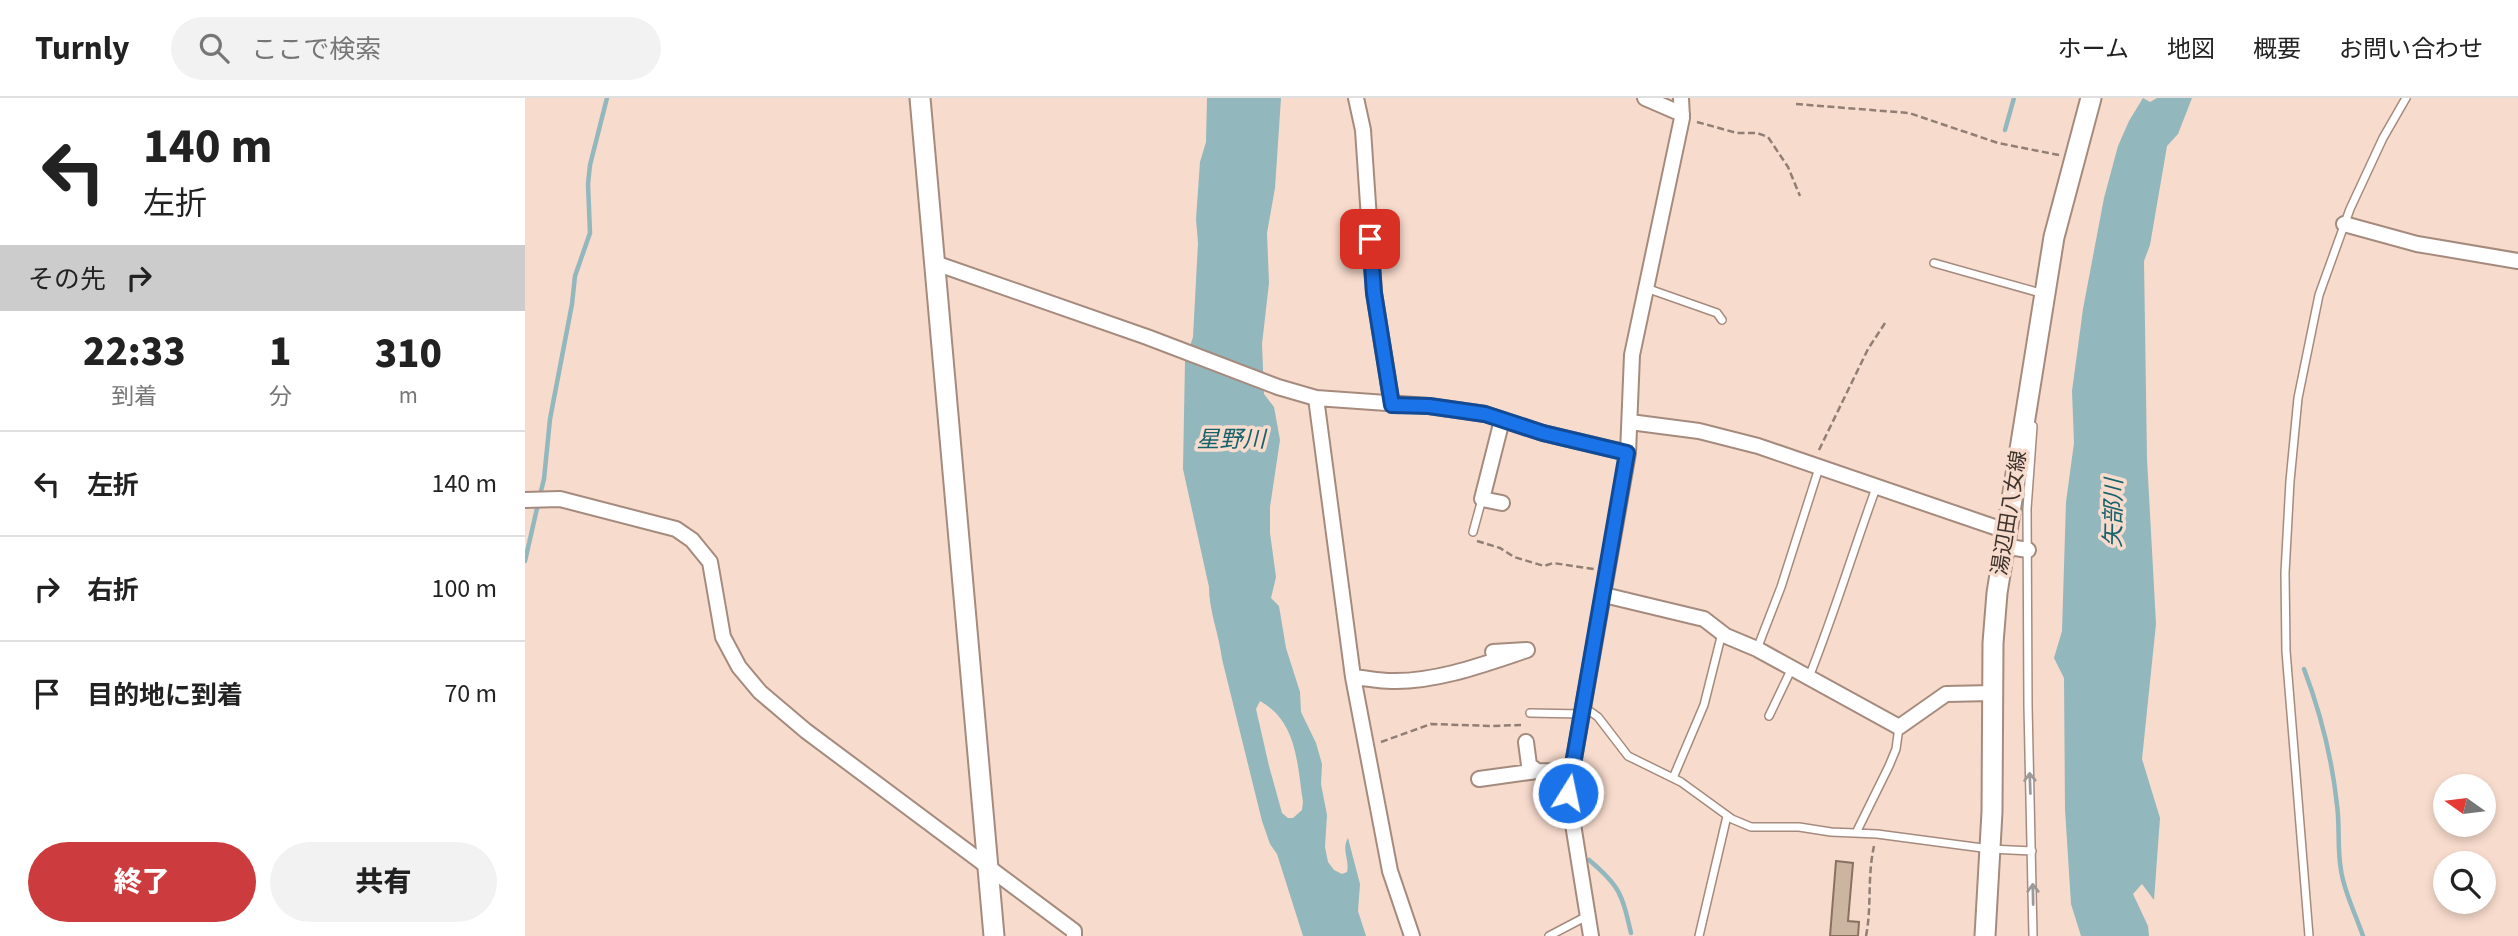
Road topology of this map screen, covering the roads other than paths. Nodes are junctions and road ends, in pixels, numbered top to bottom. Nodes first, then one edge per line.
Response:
1 (920, 98) edge
2 (1356, 98) edge
3 (1645, 98) edge
4 (1681, 98) edge
5 (2091, 98) edge
6 (2406, 98) edge
7 (1682, 116) junction
8 (2344, 224) junction
9 (2518, 261) edge
10 (935, 263) junction
11 (1934, 263) dead end
12 (1646, 288) junction
13 (2045, 294) junction
14 (1722, 320) dead end
15 (2033, 363) junction
16 (1316, 398) junction
17 (1392, 405) junction
18 (1502, 420) junction
19 (1630, 422) junction
20 (1627, 453) junction
21 (1815, 467) junction
22 (1875, 488) junction
23 (1482, 499) junction
24 (525, 500) edge
25 (1502, 503) dead end
26 (1473, 532) road end
27 (2005, 538) junction
28 (2028, 550) junction
29 (1604, 595) junction
30 (1723, 633) junction
31 (1757, 649) junction
32 (1493, 652) dead end
33 (1792, 668) junction
34 (1353, 677) junction
35 (1809, 677) junction
36 (1993, 693) junction
37 (1583, 711) junction
38 (1530, 713) dead end
39 (1769, 716) dead end
40 (1899, 727) junction
41 (1526, 742) dead end
42 (1537, 771) junction
43 (1572, 772) junction
44 (1673, 778) junction
45 (1479, 779) dead end
46 (1727, 816) junction
47 (1856, 833) junction
48 (1990, 849) junction
49 (2032, 852) junction
50 (988, 865) junction
51 (1588, 916) junction
52 (1074, 934) edge
53 (994, 936) edge
54 (1090, 936) edge
55 (1412, 936) edge
56 (1549, 936) edge
57 (1591, 936) edge
58 (1699, 936) edge
59 (1985, 936) edge
60 (2033, 936) edge
61 (2309, 936) edge

1 - 10 street
2 - 17 street
3 - 7 street
4 - 7 street
5 - 13 street, 湯辺田八女線
6 - 8 lane
7 - 12 street
8 - 9 street
8 - 61 lane
10 - 16 street
10 - 50 street
11 - 13 lane
12 - 14 lane
12 - 19 street
13 - 15 street, 湯辺田八女線
15 - 27 street, 湯辺田八女線
15 - 28 lane
16 - 17 street
16 - 34 street
17 - 18 street
18 - 20 street
18 - 23 street
19 - 20 street
19 - 21 street
20 - 29 street
21 - 22 street
21 - 31 lane
22 - 27 street
22 - 35 lane
23 - 25 street
23 - 26 lane
24 - 50 street
27 - 28 street
27 - 36 street, 湯辺田八女線
49 -> 28 lane
29 - 30 street
29 - 37 street
30 - 31 street
30 - 44 lane
31 - 33 street
32 - 34 street
33 - 35 street
33 - 39 lane
34 - 55 street
35 - 40 street
36 - 40 street
36 - 48 street, 湯辺田八女線
37 - 38 lane
37 - 43 street
37 - 44 lane
40 - 47 lane
41 - 42 street
42 - 43 street
42 - 45 street
43 - 51 street
44 - 46 lane
46 - 47 lane
46 - 58 lane
47 - 48 lane
48 - 49 lane
48 - 59 street, 湯辺田八女線
60 -> 49 lane
50 - 52 street
50 - 53 street
51 - 56 lane
51 - 57 street
52 - 54 street

